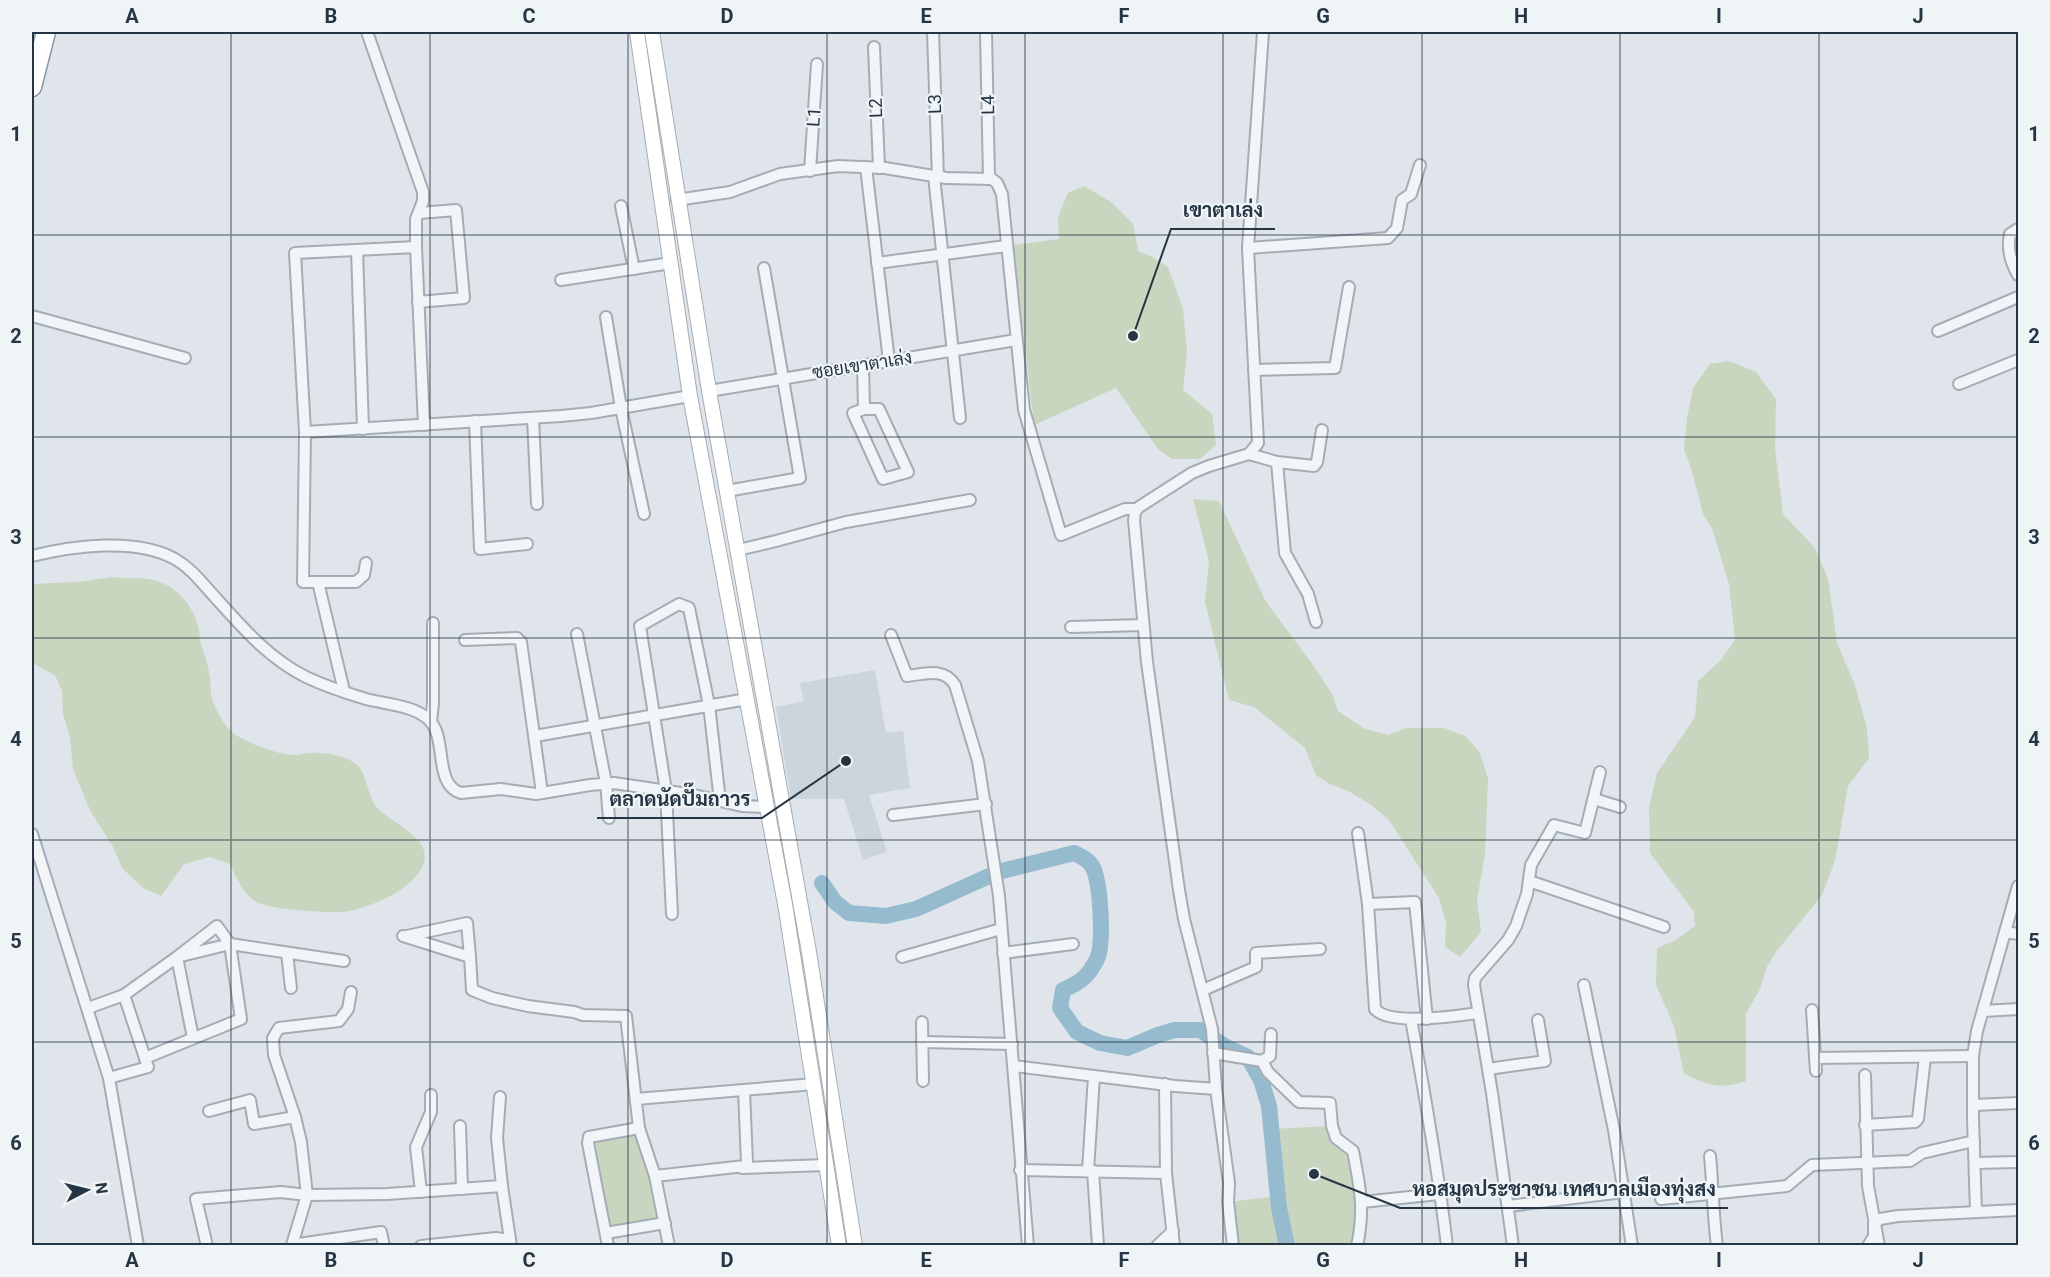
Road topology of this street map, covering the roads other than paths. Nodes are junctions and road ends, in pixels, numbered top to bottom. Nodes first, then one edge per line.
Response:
1 (46, 32) edge
2 (367, 32) edge
3 (637, 32) edge
4 (652, 32) edge
5 (933, 32) edge
6 (986, 32) edge
7 (1263, 32) edge
8 (874, 47) dead end
9 (817, 64) dead end
10 (32, 87) edge
11 (1420, 165) dead end
12 (866, 166) junction
13 (879, 168) junction
14 (810, 171) junction
15 (936, 176) junction
16 (990, 179) junction
17 (677, 200) junction
18 (621, 206) dead end
19 (419, 213) junction
20 (2019, 229) edge
21 (1006, 246) junction
22 (416, 247) junction
23 (1248, 248) junction
24 (357, 250) junction
25 (943, 254) junction
26 (671, 263) junction
27 (877, 263) junction
28 (764, 268) dead end
29 (633, 269) junction
30 (2019, 275) edge
31 (561, 280) dead end
32 (1349, 287) dead end
33 (2019, 297) edge
34 (418, 302) junction
35 (32, 316) edge
36 (606, 317) dead end
37 (1938, 331) dead end
38 (1016, 340) junction
39 (953, 350) junction
40 (185, 358) dead end
41 (2019, 360) edge
42 (889, 361) junction
43 (863, 365) junction
44 (1254, 370) junction
45 (783, 378) junction
46 (1959, 384) dead end
47 (709, 391) junction
48 (690, 396) junction
49 (621, 408) junction
50 (864, 409) junction
51 (533, 418) junction
52 (960, 418) dead end
53 (475, 422) junction
54 (424, 425) junction
55 (363, 429) junction
56 (1322, 429) dead end
57 (305, 432) junction
58 (1249, 454) junction
59 (1277, 462) junction
60 (727, 491) junction
61 (970, 500) dead end
62 (537, 504) dead end
63 (1137, 509) junction
64 (644, 514) dead end
65 (527, 544) dead end
66 (738, 550) junction
67 (32, 556) edge
68 (366, 563) dead end
69 (318, 582) junction
70 (1316, 622) dead end
71 (433, 623) dead end
72 (1143, 625) junction
73 (1071, 627) dead end
74 (578, 634) dead end
75 (891, 635) dead end
76 (465, 640) dead end
77 (344, 692) junction
78 (747, 699) junction
79 (709, 705) junction
80 (653, 716) junction
81 (431, 722) junction
82 (595, 726) junction
83 (535, 736) junction
84 (1600, 772) dead end
85 (606, 783) junction
86 (666, 791) junction
87 (542, 793) junction
88 (1594, 800) junction
89 (720, 801) junction
90 (986, 804) junction
91 (767, 807) junction
92 (1620, 807) dead end
93 (893, 815) dead end
94 (609, 818) dead end
95 (1358, 833) dead end
96 (32, 834) edge
97 (1529, 880) junction
98 (2019, 886) edge
99 (1368, 904) junction
100 (672, 914) dead end
101 (1664, 927) dead end
102 (1001, 929) junction
103 (2005, 932) junction
104 (2019, 934) edge
105 (1073, 944) dead end
106 (230, 945) junction
107 (1320, 949) dead end
108 (287, 953) junction
109 (1003, 953) junction
110 (177, 957) junction
111 (470, 957) junction
112 (902, 957) dead end
113 (344, 961) dead end
114 (1584, 985) dead end
115 (291, 988) dead end
116 (1203, 990) junction
117 (351, 992) dead end
118 (124, 995) junction
119 (88, 1008) junction
120 (1812, 1010) dead end
121 (2019, 1010) edge
122 (1983, 1011) junction
123 (1479, 1013) junction
124 (1412, 1019) junction
125 (1427, 1019) junction
126 (1538, 1020) dead end
127 (922, 1022) dead end
128 (1271, 1034) dead end
129 (193, 1038) junction
130 (922, 1042) junction
131 (1012, 1044) junction
132 (1213, 1050) junction
133 (1973, 1056) junction
134 (1925, 1057) junction
135 (145, 1058) junction
136 (1815, 1058) junction
137 (1259, 1060) junction
138 (1014, 1066) junction
139 (1488, 1069) junction
140 (1816, 1071) dead end
141 (1864, 1075) dead end
142 (1094, 1076) junction
143 (110, 1078) junction
144 (923, 1081) dead end
145 (814, 1084) junction
146 (1164, 1084) junction
147 (1216, 1089) junction
148 (744, 1090) junction
149 (430, 1095) dead end
150 (500, 1097) dead end
151 (636, 1099) junction
152 (2019, 1103) edge
153 (1974, 1105) junction
154 (209, 1111) dead end
155 (295, 1117) junction
156 (1865, 1125) junction
157 (460, 1126) dead end
158 (639, 1128) junction
159 (1974, 1141) junction
160 (1710, 1156) dead end
161 (1866, 1162) junction
162 (2019, 1162) edge
163 (1976, 1163) junction
164 (826, 1165) junction
165 (741, 1168) junction
166 (1020, 1170) junction
167 (1091, 1171) junction
168 (1166, 1173) junction
169 (655, 1176) junction
170 (502, 1186) junction
171 (462, 1189) junction
172 (421, 1192) junction
173 (1624, 1192) junction
174 (1439, 1194) junction
175 (1714, 1194) junction
176 (307, 1195) junction
177 (1661, 1199) dead end
178 (1362, 1202) junction
179 (1508, 1206) junction
180 (2019, 1210) edge
181 (1976, 1212) junction
182 (665, 1223) junction
183 (1875, 1224) junction
184 (606, 1233) junction
185 (1174, 1238) edge
186 (1233, 1241) edge
187 (510, 1243) edge
188 (138, 1245) edge
189 (207, 1245) edge
190 (288, 1245) edge
191 (384, 1245) edge
192 (421, 1245) edge
193 (608, 1245) edge
194 (669, 1245) edge
195 (839, 1245) edge
196 (855, 1245) edge
197 (1028, 1245) edge
198 (1098, 1245) edge
199 (1157, 1245) edge
200 (1357, 1245) edge
201 (1447, 1245) edge
202 (1514, 1245) edge
203 (1632, 1245) edge
204 (1717, 1245) edge
205 (1868, 1245) edge
206 (1879, 1245) edge

1 - 10 highway
2 - 19 street
3 - 26 main road
4 - 17 main road
5 - 15 street, L3
6 - 16 street, L4
7 - 23 street
8 - 13 street, L2
9 - 14 street, L1
11 - 23 street
12 - 13 street
12 - 14 street
12 - 27 street
13 - 15 street
14 - 17 street
15 - 16 street
15 - 25 street, L3
16 - 21 street
17 - 47 main road
18 - 29 street
19 - 22 street
19 - 34 street
20 - 30 street
21 - 25 street
21 - 38 street
22 - 24 street
22 - 34 street
23 - 44 street
24 - 55 street
24 - 57 street
25 - 27 street
25 - 39 street, L3
26 - 29 street
26 - 48 main road
27 - 42 street
28 - 45 street
29 - 31 street
32 - 44 street
33 - 37 street
34 - 54 street
35 - 40 street
36 - 49 street
38 - 39 street, ซอยเขาตาเล่ง
38 - 63 street
39 - 42 street, ซอยเขาตาเล่ง
39 - 52 street, L3
41 - 46 street
42 - 43 street, ซอยเขาตาเล่ง
43 - 45 street, ซอยเขาตาเล่ง
43 - 50 street
44 - 58 street
45 - 47 street, ซอยเขาตาเล่ง
45 - 60 street
47 - 60 main road
48 - 49 street
48 - 78 main road
49 - 51 street
49 - 64 street
50 - 50 street
51 - 53 street
51 - 62 street
53 - 54 street
53 - 65 street
54 - 55 street
55 - 57 street
56 - 59 street
57 - 69 street
58 - 59 street
58 - 63 street
59 - 70 street
60 - 66 main road
61 - 66 street
63 - 72 street
66 - 196 main road
67 - 77 street
68 - 69 street
69 - 77 street
71 - 81 street
72 - 73 street
72 - 116 street
74 - 82 street
75 - 90 street
76 - 83 street
77 - 81 street
78 - 79 street
78 - 91 main road
79 - 80 street
79 - 80 street
79 - 89 street
80 - 82 street
80 - 86 street
81 - 87 street
82 - 83 street
82 - 85 street
83 - 87 street
84 - 88 street
85 - 86 street
85 - 87 street
85 - 94 street
86 - 89 street
86 - 100 street
88 - 92 street
88 - 97 street
89 - 91 street
90 - 93 street
90 - 102 street
91 - 145 main road
95 - 99 street
96 - 119 street
97 - 101 street
97 - 123 street
98 - 103 street
99 - 124 street
99 - 125 street
102 - 109 street
102 - 112 street
103 - 104 street
103 - 122 street
105 - 109 street
106 - 108 street
106 - 110 street
106 - 110 street
106 - 129 street
107 - 116 street
108 - 113 street
108 - 115 street
109 - 131 street
110 - 118 street
110 - 129 street
111 - 111 street
111 - 151 street
114 - 173 street
116 - 132 street
117 - 155 street
118 - 119 street
118 - 135 street
119 - 143 street
120 - 136 street
121 - 122 street
122 - 133 street
123 - 125 street
123 - 139 street
124 - 125 street
124 - 174 street
126 - 139 street
127 - 130 street
128 - 137 street
129 - 135 street
130 - 131 street
130 - 144 street
131 - 138 street
132 - 137 street
132 - 147 street
133 - 134 street
133 - 153 street
134 - 136 street
134 - 156 street
135 - 143 street
136 - 140 street
137 - 178 street
138 - 142 street
138 - 166 street
139 - 179 street
141 - 156 street
142 - 146 street
142 - 167 street
143 - 188 street
145 - 148 street
145 - 164 main road
146 - 147 street
146 - 168 street
147 - 186 street
148 - 151 street
148 - 165 street
149 - 172 street
150 - 170 street
151 - 158 street
152 - 153 street
153 - 159 street
154 - 155 street
155 - 176 street
156 - 161 street
157 - 171 street
158 - 169 street
158 - 184 street
159 - 161 street
159 - 163 street
160 - 175 street
161 - 175 street
161 - 183 street
162 - 163 street
163 - 181 street
164 - 165 street
164 - 195 main road
165 - 169 street
166 - 167 street
166 - 197 street
167 - 168 street
167 - 198 street
168 - 185 street
169 - 182 street
170 - 171 street
170 - 187 street
171 - 172 street
172 - 176 street
173 - 179 street
173 - 203 street
174 - 178 street
174 - 201 street
175 - 177 street
175 - 204 street
176 - 189 street
176 - 190 street
178 - 200 street
179 - 202 street
180 - 181 street
181 - 183 street
182 - 184 street
182 - 194 street
183 - 205 street
183 - 206 street
184 - 193 street
185 - 199 street
187 - 192 street
190 - 191 street

